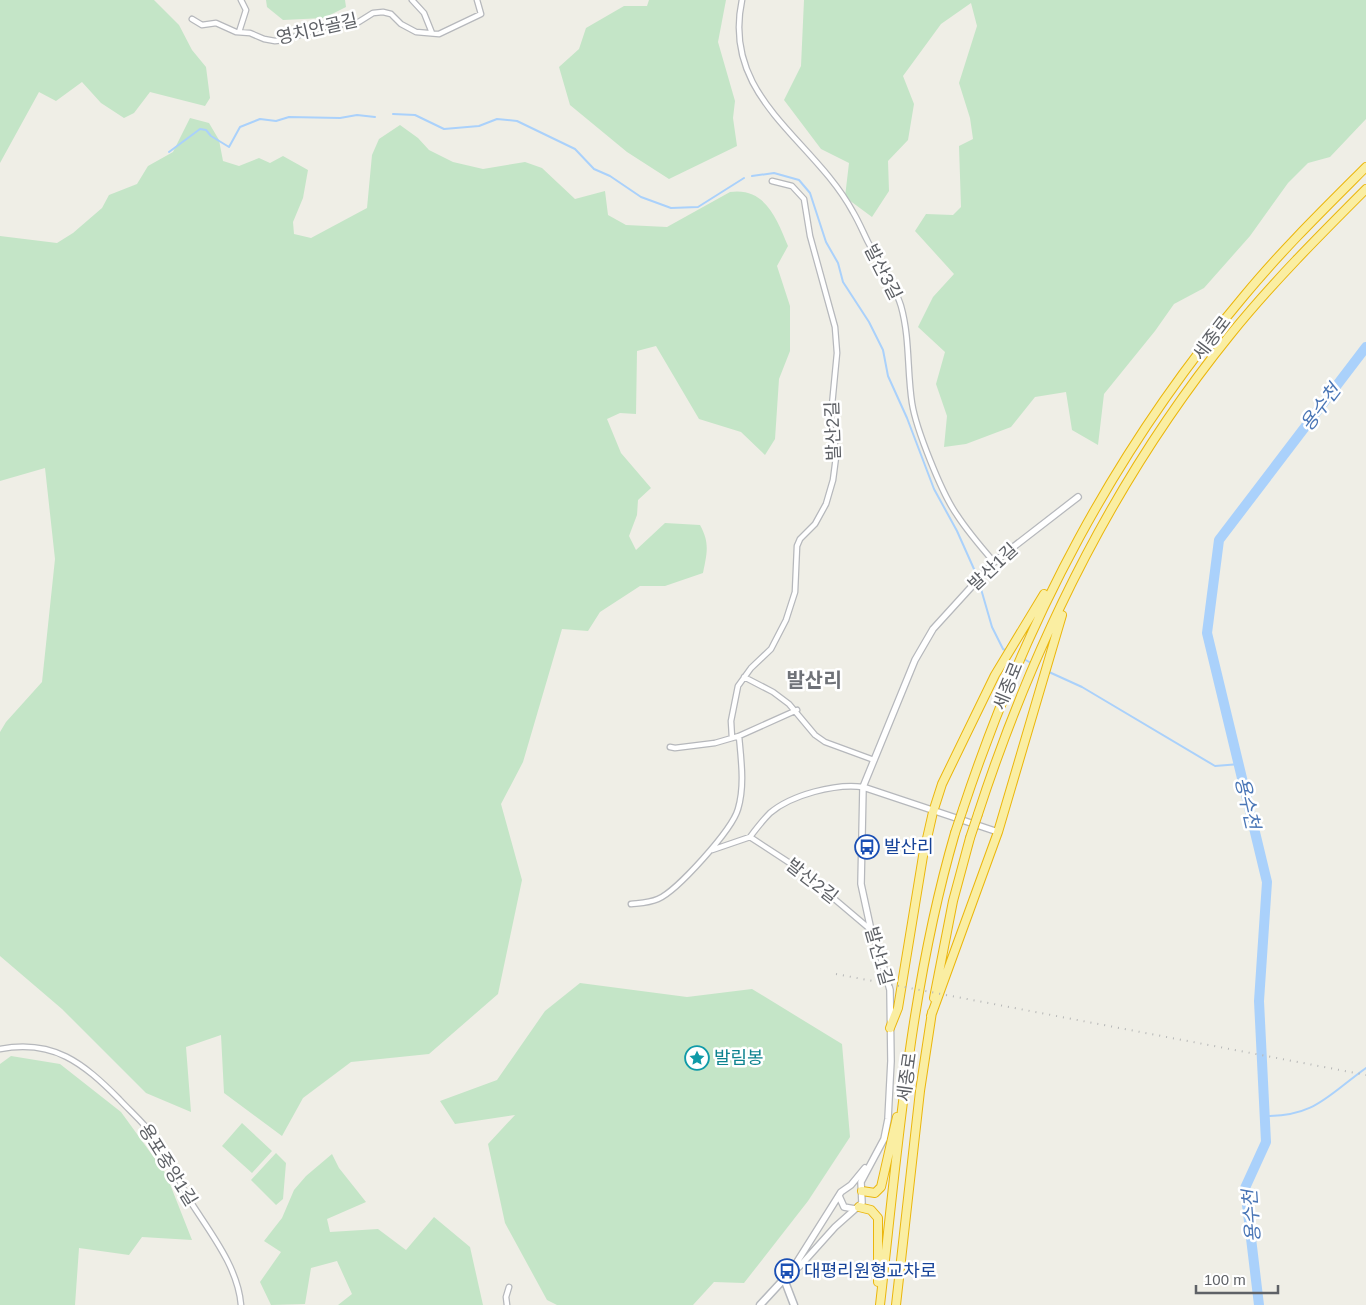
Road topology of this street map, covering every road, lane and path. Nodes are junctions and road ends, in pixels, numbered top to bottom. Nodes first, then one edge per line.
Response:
1 (240, 0) edge
2 (412, 0) edge
3 (478, 0) edge
4 (742, 0) edge
5 (192, 19) dead end
6 (239, 32) junction
7 (432, 33) junction
8 (1366, 167) edge
9 (772, 181) dead end
10 (1366, 188) edge
11 (1078, 497) dead end
12 (1068, 556) junction
13 (994, 562) junction
14 (1081, 564) junction
15 (744, 677) junction
16 (797, 710) junction
17 (738, 736) junction
18 (732, 738) junction
19 (670, 747) dead end
20 (874, 760) junction
21 (863, 787) junction
22 (933, 812) junction
23 (998, 832) junction
24 (750, 837) junction
25 (709, 852) junction
26 (631, 904) dead end
27 (871, 930) junction
28 (931, 1016) junction
29 (890, 1028) junction
30 (0, 1049) edge
31 (906, 1086) junction
32 (878, 1154) junction
33 (851, 1185) junction
34 (861, 1190) junction
35 (840, 1196) junction
36 (857, 1208) junction
37 (786, 1277) junction
38 (509, 1287) dead end
39 (241, 1305) edge
40 (507, 1305) edge
41 (760, 1305) edge
42 (794, 1305) edge
43 (879, 1305) edge
44 (896, 1305) edge

1 - 6 street
2 - 7 street
3 - 7 street, 영치안골길
4 - 13 street, 발산3길
5 - 6 street, 영치안골길
6 - 7 street, 영치안골길
8 - 12 highway, 세종로
9 - 15 street, 발산2길
10 - 14 highway, 세종로
11 - 13 street, 발산1길
12 - 22 highway
12 - 31 highway, 세종로, bridge
13 - 20 street, 발산1길
14 - 23 highway
14 - 28 highway, 세종로, bridge
15 - 16 street
15 - 18 street, 발산2길
16 - 17 street
16 - 20 street
17 - 18 street
17 - 25 street
18 - 19 street
20 - 21 street, 발산1길
21 - 22 street
21 - 24 street
21 - 27 street, 발산1길
22 - 23 street
22 - 29 highway
23 - 28 highway
24 - 25 street
24 - 27 street, 발산2길
25 - 26 street
27 - 29 street, 발산1길
28 - 44 highway, 세종로
29 - 32 street, 발산1길
30 - 39 street, 용포중앙1길
31 - 34 highway
31 - 43 highway, 세종로
32 - 33 street
32 - 34 street
33 - 34 street
33 - 35 street
34 - 36 street
35 - 36 street
35 - 37 street
36 - 37 street
36 - 43 highway
37 - 41 main road
37 - 42 main road
38 - 40 street

